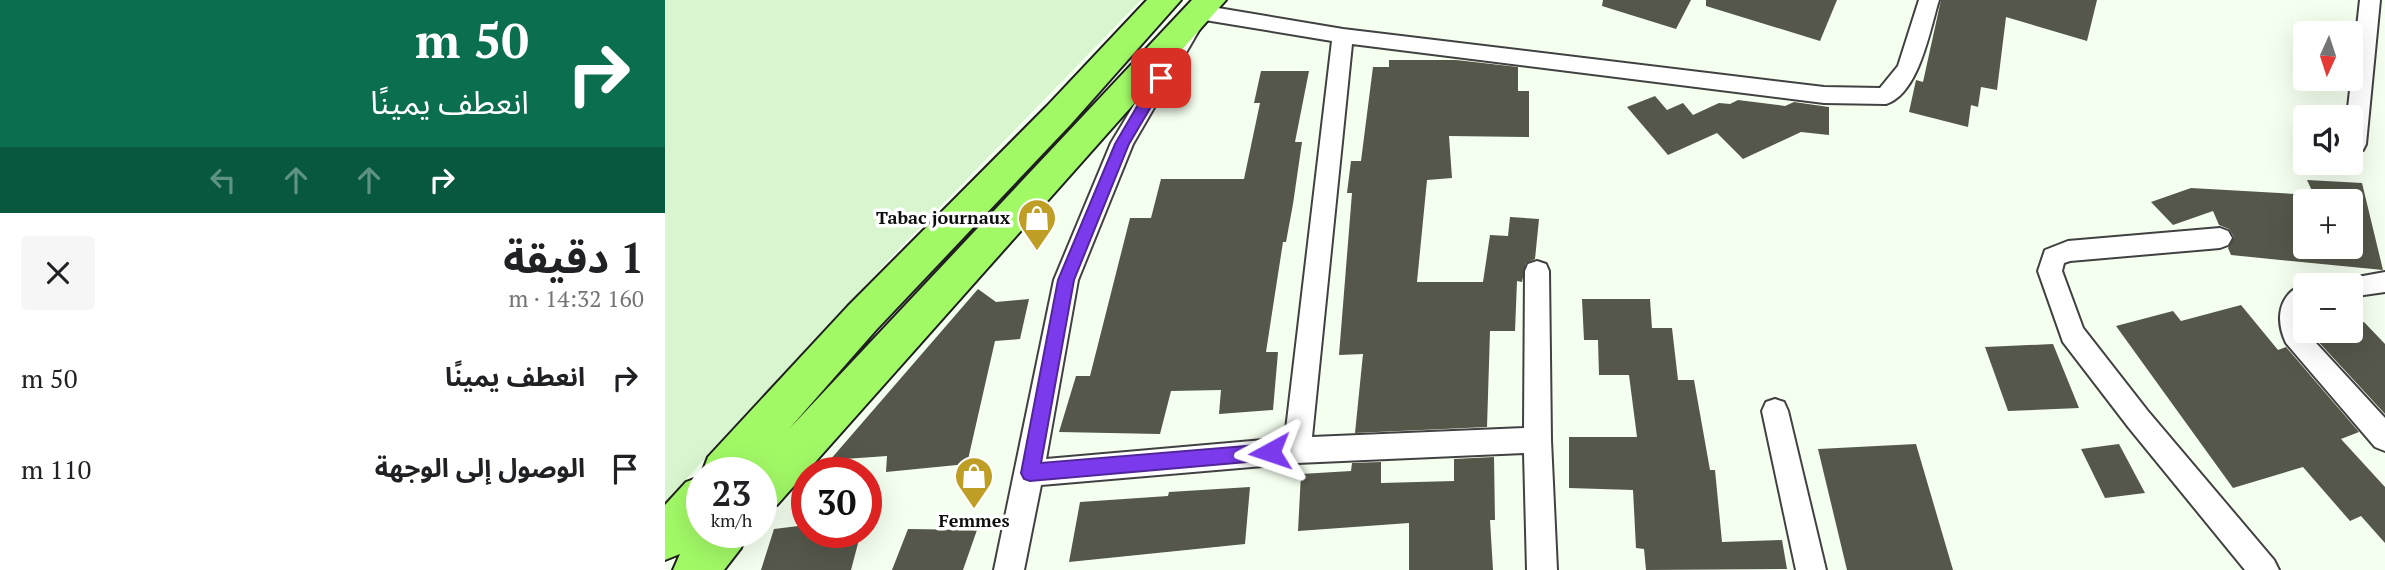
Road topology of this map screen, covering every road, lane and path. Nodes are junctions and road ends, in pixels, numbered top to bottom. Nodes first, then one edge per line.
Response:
1 (1165, 0) edge
2 (1929, 0) edge
3 (2370, 0) edge
4 (1205, 6) edge
5 (1343, 36) junction
6 (2359, 105) edge
7 (2220, 238) dead end
8 (1537, 271) dead end
9 (2385, 282) edge
10 (2363, 285) edge
11 (2293, 304) edge
12 (2293, 328) edge
13 (2302, 343) edge
14 (1775, 411) dead end
15 (2385, 438) edge
16 (1537, 440) junction
17 (1297, 450) junction
18 (737, 457) edge
19 (777, 473) edge
20 (1030, 473) junction
21 (686, 515) edge
22 (665, 538) edge
23 (713, 548) edge
24 (696, 570) edge
25 (1009, 570) edge
26 (1542, 570) edge
27 (1811, 570) edge
28 (2264, 570) edge

1 - 18 main road
2 - 5 street
3 - 6 street
4 - 5 street
4 - 19 main road
4 - 20 street
5 - 17 street
7 - 28 street
8 - 16 street
9 - 10 street
11 - 12 street
13 - 15 street
14 - 27 street
16 - 17 street
16 - 26 street
17 - 20 street
20 - 25 street
21 - 22 main road
23 - 24 main road

